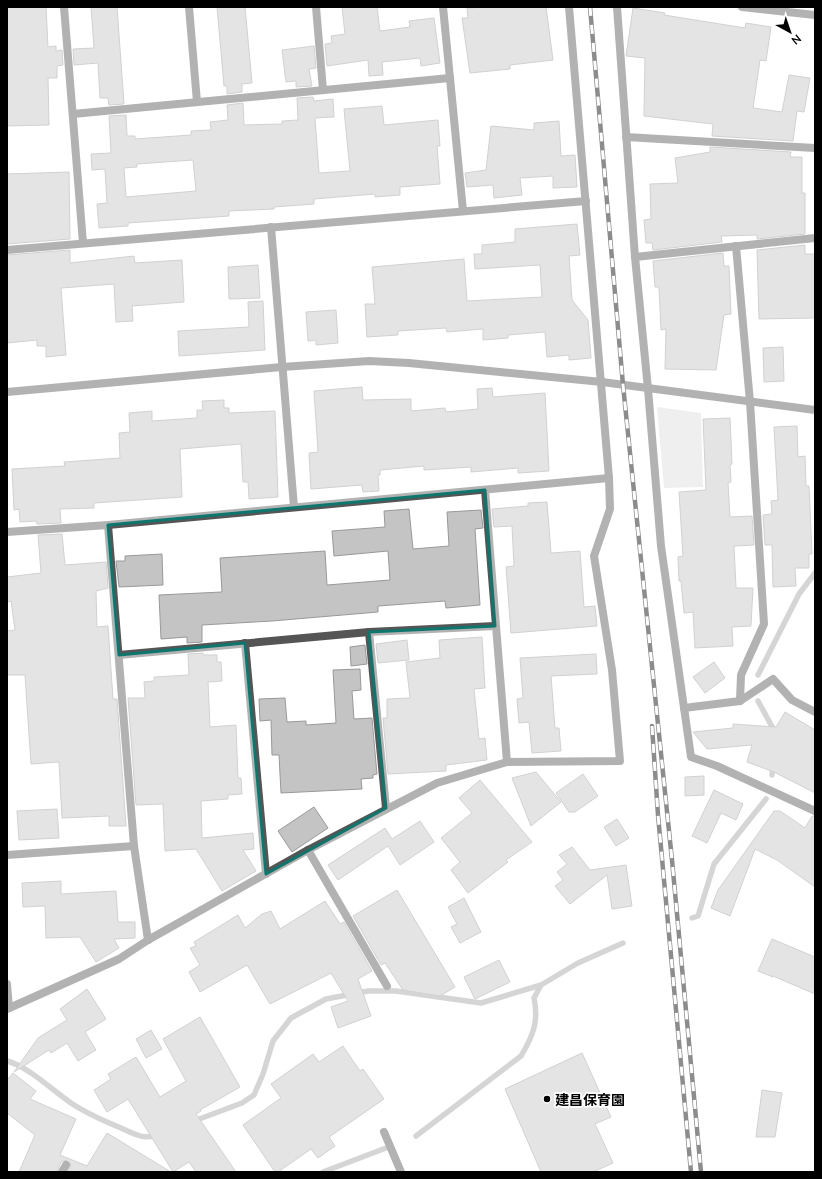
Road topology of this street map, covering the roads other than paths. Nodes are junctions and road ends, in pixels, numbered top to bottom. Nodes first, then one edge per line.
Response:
1 (64, 7) edge
2 (189, 7) edge
3 (316, 7) edge
4 (443, 7) edge
5 (569, 7) edge
6 (617, 7) edge
7 (742, 7) edge
8 (754, 8) edge
9 (815, 15) edge
10 (450, 78) junction
11 (323, 90) junction
12 (197, 102) junction
13 (73, 114) junction
14 (626, 137) junction
15 (815, 148) edge
16 (586, 201) junction
17 (462, 211) junction
18 (271, 227) junction
19 (815, 238) edge
20 (83, 243) junction
21 (736, 246) junction
22 (7, 250) edge
23 (635, 257) junction
24 (282, 367) junction
25 (602, 382) junction
26 (648, 389) junction
27 (7, 392) edge
28 (750, 402) junction
29 (815, 410) edge
30 (609, 478) junction
31 (485, 490) junction
32 (294, 507) junction
33 (108, 525) junction
34 (7, 532) edge
35 (495, 626) junction
36 (369, 632) junction
37 (245, 643) junction
38 (119, 655) junction
39 (740, 700) junction
40 (684, 708) junction
41 (815, 712) edge
42 (507, 762) junction
43 (386, 808) junction
44 (815, 811) edge
45 (134, 846) junction
46 (308, 850) junction
47 (7, 854) edge
48 (266, 874) junction
49 (148, 940) junction
50 (7, 984) edge
51 (387, 986) dead end
52 (8, 1008) edge
53 (384, 1132) dead end
54 (401, 1172) edge

1 - 13 street
2 - 12 street
3 - 11 street
4 - 10 street
5 - 16 street
6 - 14 street
7 - 8 street
8 - 9 street
10 - 11 street
10 - 17 street
11 - 12 street
12 - 13 street
13 - 20 street
14 - 15 street
14 - 23 street
16 - 17 street
16 - 25 street
17 - 18 street
18 - 20 street
18 - 24 street
19 - 21 street
20 - 22 street
21 - 23 street
21 - 28 street
23 - 26 street
24 - 25 street
24 - 27 street
24 - 32 street
25 - 26 street
25 - 30 street
26 - 28 street
26 - 40 street
28 - 29 street
28 - 39 street
30 - 31 street
30 - 42 street
31 - 32 street
31 - 35 street
32 - 33 street
33 - 34 street
33 - 38 street
35 - 36 street
35 - 42 street
36 - 37 street
36 - 43 street
37 - 38 street
37 - 48 street
38 - 45 street
39 - 40 street
39 - 41 street
40 - 44 street
42 - 43 street
43 - 46 street
45 - 47 street
45 - 49 street
46 - 48 street
46 - 51 street
48 - 49 street
49 - 52 street
50 - 52 street
53 - 54 street

